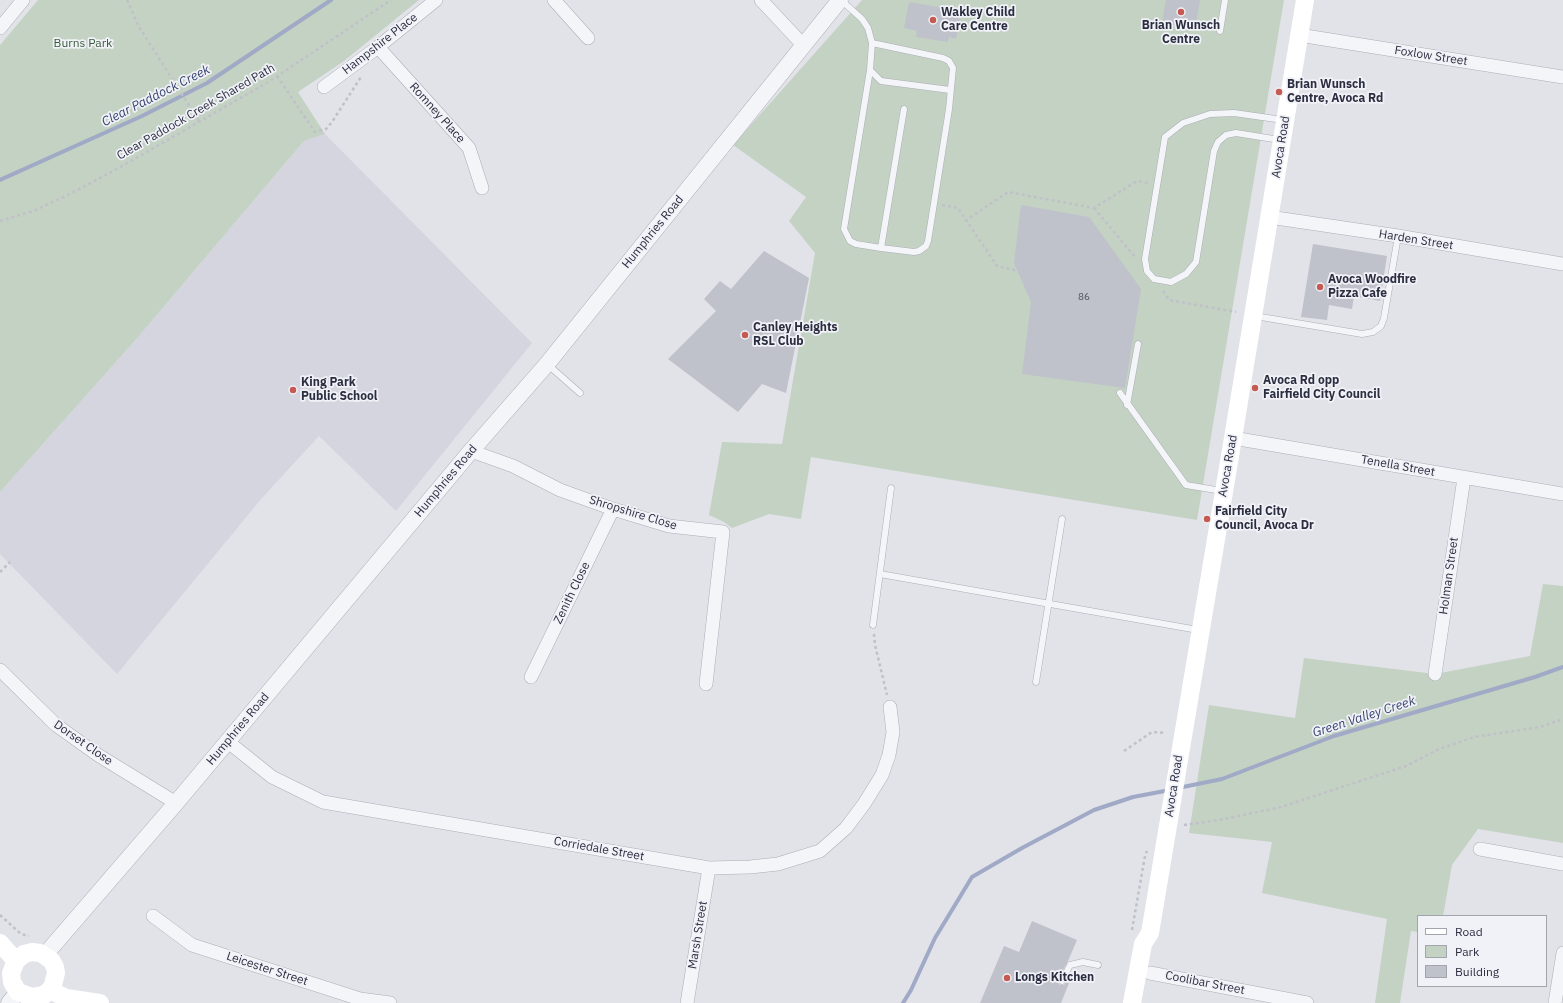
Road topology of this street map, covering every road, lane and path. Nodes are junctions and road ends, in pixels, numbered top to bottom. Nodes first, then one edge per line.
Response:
1 (23, 0) edge
2 (127, 0) edge
3 (391, 0) edge
4 (436, 0) edge
5 (554, 0) edge
6 (761, 0) edge
7 (841, 0) edge
8 (1225, 0) edge
9 (1305, 0) edge
10 (0, 28) edge
11 (1220, 31) dead end
12 (1299, 35) junction
13 (588, 38) dead end
14 (872, 43) junction
15 (802, 45) junction
16 (378, 47) junction
17 (870, 70) junction
18 (1563, 77) edge
19 (324, 87) dead end
20 (950, 90) junction
21 (904, 109) dead end
22 (199, 121) junction
23 (1285, 121) junction
24 (1282, 140) junction
25 (1157, 185) junction
26 (482, 188) dead end
27 (934, 204) junction
28 (1094, 208) junction
29 (1269, 217) junction
30 (0, 221) edge
31 (965, 221) junction
32 (1398, 236) junction
33 (881, 248) junction
34 (1563, 264) edge
35 (1018, 271) dead end
36 (1147, 271) junction
37 (1154, 279) junction
38 (1236, 312) dead end
39 (1253, 316) junction
40 (1138, 344) dead end
41 (547, 364) junction
42 (580, 393) dead end
43 (1120, 394) dead end
44 (1127, 405) junction
45 (1233, 438) junction
46 (471, 451) junction
47 (1464, 478) junction
48 (891, 488) dead end
49 (1224, 491) junction
50 (1563, 494) edge
51 (613, 509) junction
52 (1062, 519) dead end
53 (10, 562) dead end
54 (0, 572) edge
55 (880, 574) junction
56 (1050, 603) junction
57 (873, 625) joint
58 (1200, 630) junction
59 (0, 670) edge
60 (1435, 674) dead end
61 (531, 678) dead end
62 (1036, 682) dead end
63 (706, 684) dead end
64 (890, 707) joint
65 (1563, 719) edge
66 (1166, 733) dead end
67 (227, 741) junction
68 (1124, 751) dead end
69 (176, 803) junction
70 (1175, 825) junction
71 (1480, 849) dead end
72 (1563, 864) edge
73 (709, 868) junction
74 (0, 915) edge
75 (153, 916) dead end
76 (1150, 933) junction
77 (34, 936) dead end
78 (0, 943) edge
79 (1563, 953) edge
80 (44, 956) junction
81 (16, 960) junction
82 (1098, 965) dead end
83 (1150, 973) junction
84 (1062, 981) dead end
85 (50, 990) junction
86 (13, 998) edge
87 (100, 1003) edge
88 (390, 1003) edge
89 (687, 1003) edge
90 (1132, 1003) edge
91 (1144, 1003) edge
92 (1307, 1003) edge
93 (1555, 1003) edge

1 - 10 street
2 - 22 path
3 - 22 path, Clear Paddock Creek Shared Path
4 - 16 street, Hampshire Place
5 - 13 street
6 - 15 street
7 - 14 lane
7 - 15 street, Humphries Road
8 - 11 lane
9 - 12 main road, Avoca Road
12 - 18 street, Foxlow Street
12 - 23 main road, Avoca Road
14 - 17 lane
14 - 20 lane
15 - 41 street, Humphries Road
16 - 19 street, Hampshire Place
16 - 26 street, Romney Place
17 - 20 lane
17 - 33 lane
20 - 27 lane
21 - 33 lane
22 - 30 path, Clear Paddock Creek Shared Path
23 - 24 main road, Avoca Road
23 - 25 lane
24 - 29 main road, Avoca Road
24 - 37 lane
25 - 28 path
25 - 36 lane
27 - 31 path
27 - 33 lane
28 - 31 path
28 - 36 path
29 - 32 street, Harden Street
29 - 39 main road, Avoca Road
31 - 35 path
32 - 34 street, Harden Street
32 - 39 lane
36 - 37 lane
37 - 38 path
39 - 45 main road, Avoca Road
40 - 44 lane
41 - 42 lane
41 - 46 street, Humphries Road
43 - 44 lane
44 - 49 lane
45 - 47 street, Tenella Street
45 - 49 main road, Avoca Road
46 - 51 street, Shropshire Close
46 - 67 street, Humphries Road
47 - 50 street, Tenella Street
47 - 60 street, Holman Street
48 - 55 lane
49 - 58 main road, Avoca Road
51 - 61 street, Zenith Close
51 - 63 street, Shropshire Close
52 - 56 lane
53 - 54 path
55 - 56 lane
55 - 57 lane
56 - 58 lane
56 - 62 lane
57 - 64 path
58 - 70 main road, Avoca Road
59 - 69 street, Dorset Close
64 - 73 street, Corriedale Street
65 - 70 path
66 - 68 path
67 - 69 street, Humphries Road
67 - 73 street, Corriedale Street
69 - 80 street, Humphries Road
70 - 76 main road, Avoca Road
71 - 72 street
73 - 89 street, Marsh Street
74 - 77 path
75 - 88 street, Leicester Street
76 - 83 main road, Avoca Road
76 - 90 main road, Avoca Road
78 - 81 main road
79 - 93 street
80 - 81 main road
80 - 85 main road
81 - 86 main road
82 - 84 lane
83 - 91 main road, Avoca Road
83 - 92 street, Coolibar Street
85 - 86 main road
85 - 87 main road

